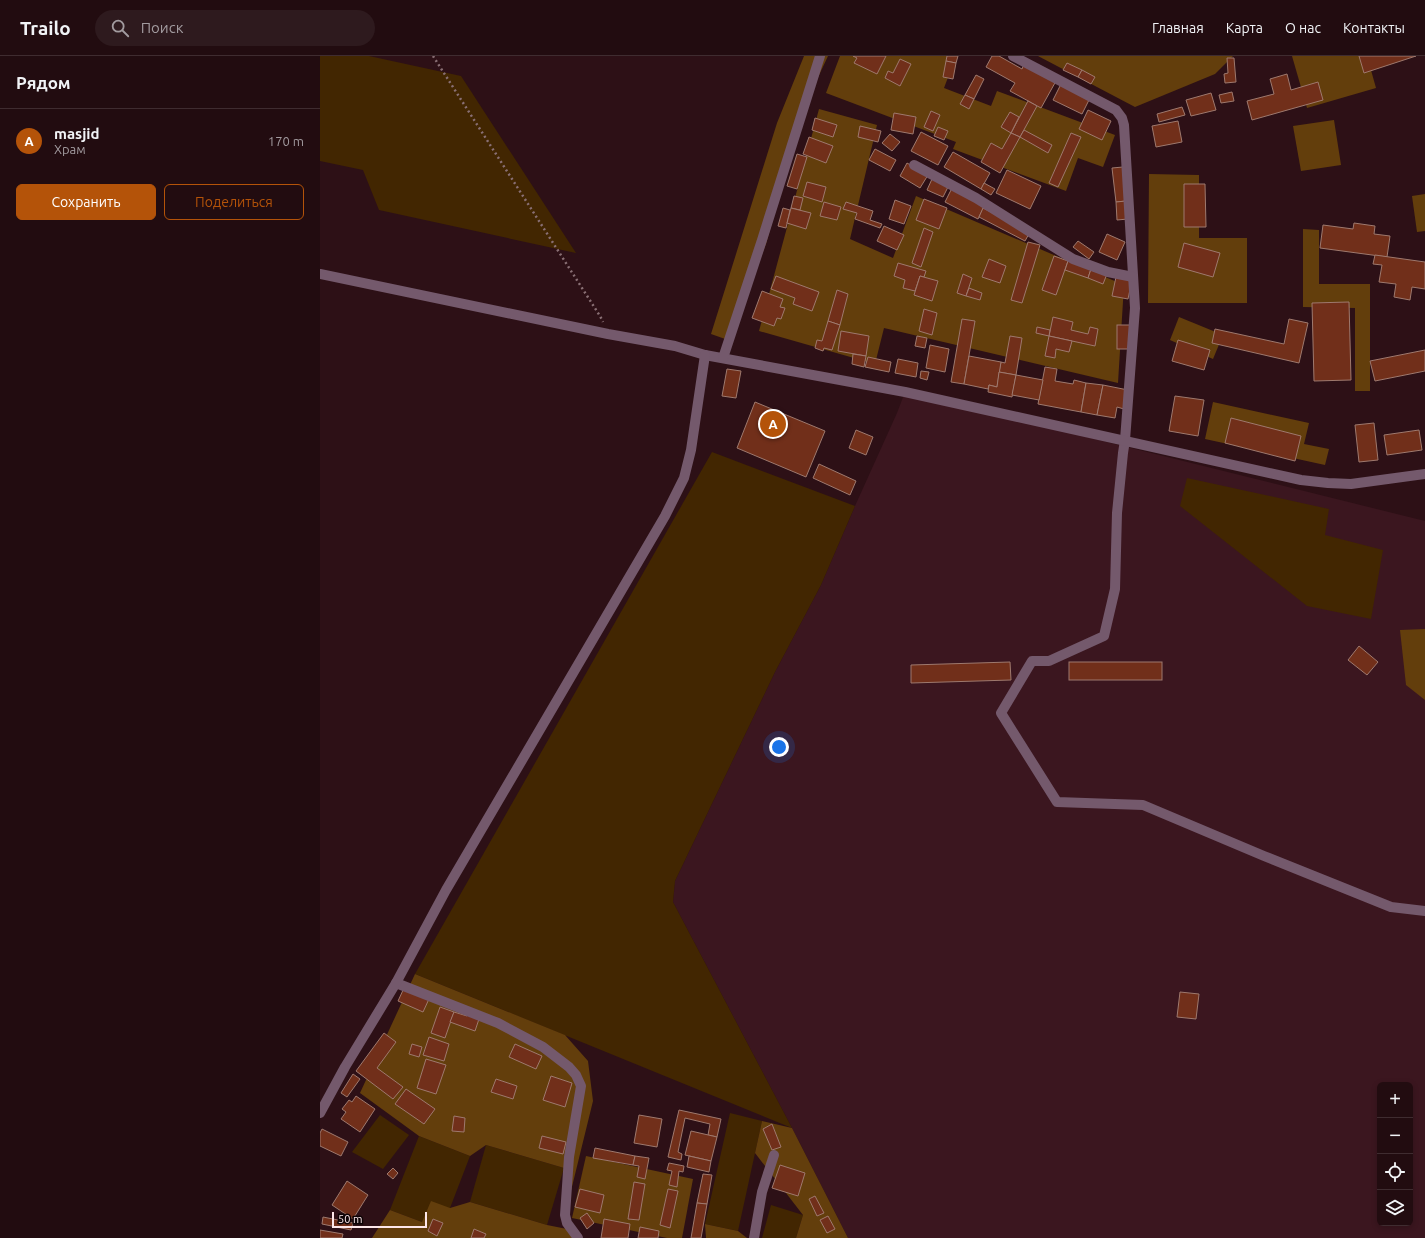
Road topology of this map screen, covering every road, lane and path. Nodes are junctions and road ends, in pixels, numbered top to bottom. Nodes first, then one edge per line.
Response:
1 (433, 56) edge
2 (820, 56) edge
3 (1013, 56) edge
4 (914, 165) dead end
5 (320, 274) edge
6 (1133, 277) junction
7 (608, 334) junction
8 (705, 355) junction
9 (723, 358) junction
10 (1125, 440) junction
11 (1425, 474) edge
12 (1425, 912) edge
13 (396, 983) junction
14 (320, 1113) edge
15 (774, 1155) dead end
16 (578, 1238) edge
17 (754, 1238) edge

1 - 7 path
2 - 9 street
3 - 6 street
4 - 6 street
5 - 7 street
6 - 10 street
7 - 8 street
8 - 9 street
8 - 13 street
9 - 10 street
10 - 11 street
10 - 12 street
13 - 14 street
13 - 16 street
15 - 17 street

